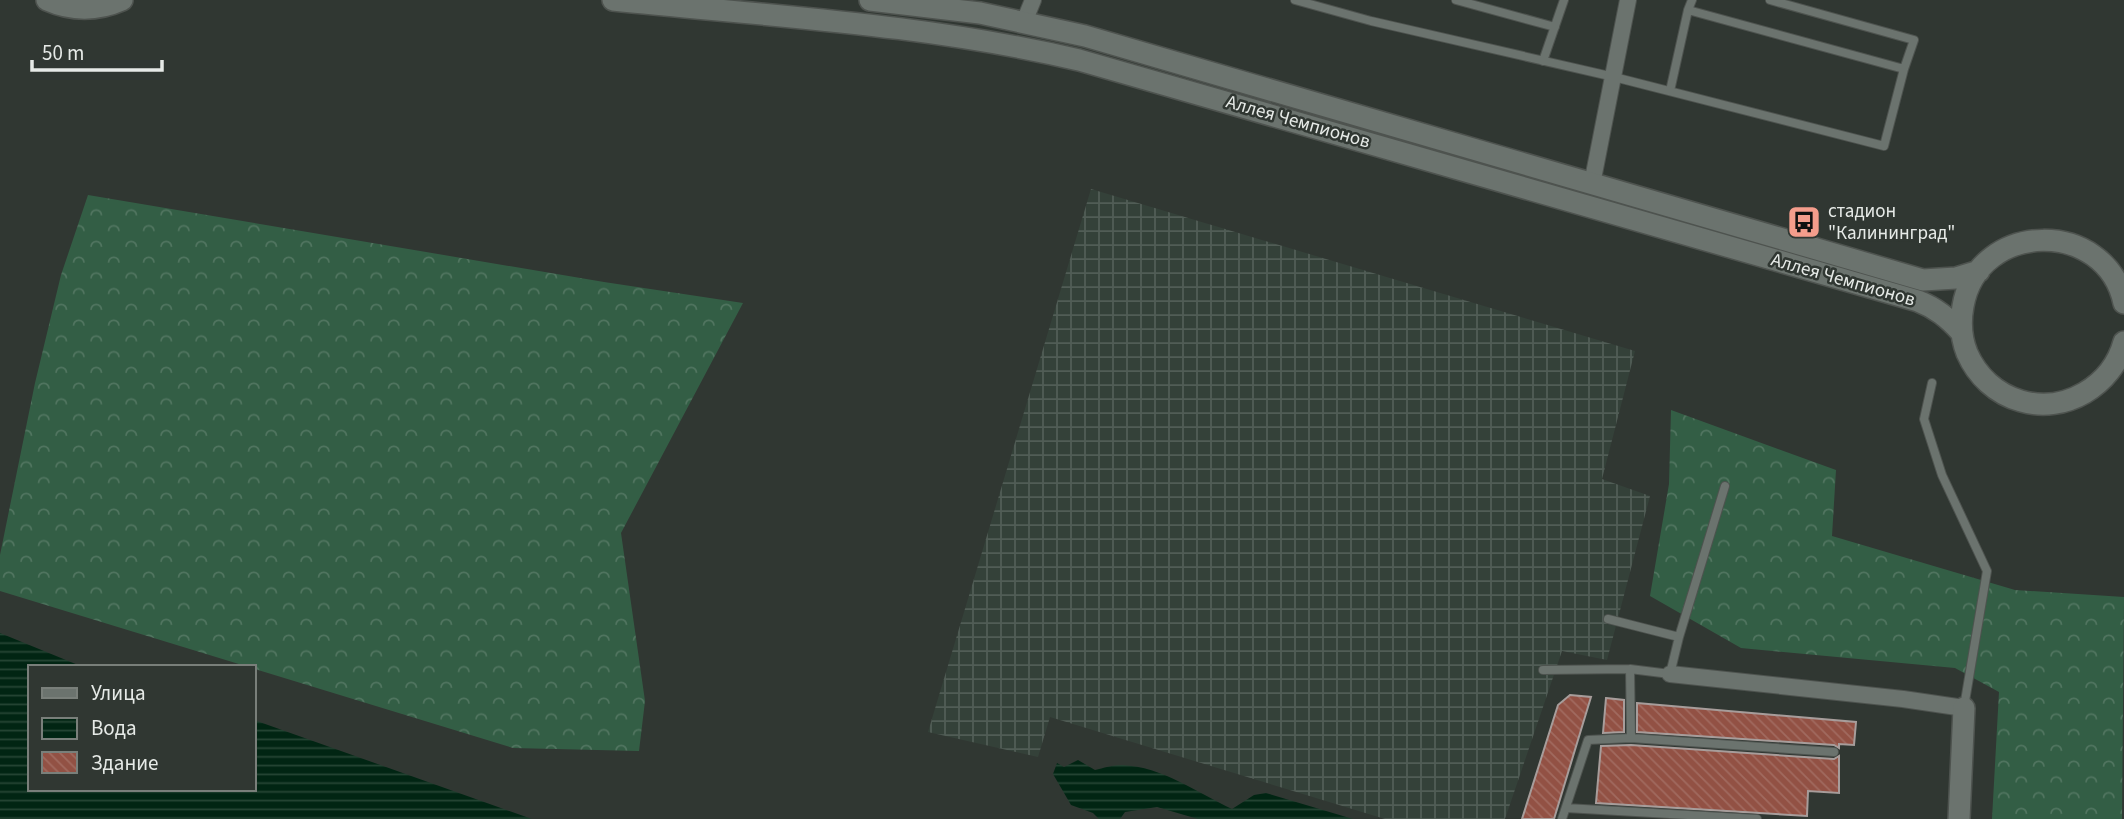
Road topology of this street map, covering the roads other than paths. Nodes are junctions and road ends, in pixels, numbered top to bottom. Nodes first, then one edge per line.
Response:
1 (47, 0) edge
2 (122, 0) edge
3 (613, 0) edge
4 (870, 0) edge
5 (1033, 0) edge
6 (1295, 0) edge
7 (1456, 0) edge
8 (1564, 0) edge
9 (1692, 0) edge
10 (1770, 0) edge
11 (1625, 1) edge
12 (1688, 10) junction
13 (1024, 22) junction
14 (1555, 27) junction
15 (1544, 61) junction
16 (1904, 69) junction
17 (1614, 77) junction
18 (1670, 91) junction
19 (1592, 184) junction
20 (1979, 271) junction
21 (2124, 303) edge
22 (1961, 332) junction
23 (2124, 342) edge
24 (2116, 372) edge
25 (1932, 383) dead end
26 (1725, 486) dead end
27 (1608, 619) dead end
28 (1679, 637) junction
29 (1543, 670) dead end
30 (1630, 670) junction
31 (1670, 674) junction
32 (1964, 708) junction
33 (1631, 738) junction
34 (1834, 752) dead end
35 (1566, 808) junction
36 (1562, 819) edge
37 (1757, 819) edge
38 (1959, 819) edge

1 - 2 main road
3 - 22 main road, Аллея Чемпионов
4 - 13 main road, Аллея Чемпионов
5 - 13 street
6 - 15 lane
7 - 14 lane
8 - 14 lane
9 - 12 lane
10 - 16 lane
11 - 17 street
12 - 16 lane
12 - 18 lane
13 - 19 main road, Аллея Чемпионов
14 - 15 lane
15 - 17 lane
16 - 18 lane
17 - 18 lane
17 - 19 street
19 - 20 main road, Аллея Чемпионов
20 - 21 main road, Аллея Чемпионов
20 - 22 main road, Аллея Чемпионов
22 - 24 main road, Аллея Чемпионов
23 - 24 main road, Аллея Чемпионов
25 - 32 lane
26 - 28 lane
27 - 28 lane
28 - 31 lane
29 - 30 lane
30 - 31 lane
30 - 33 lane
31 - 32 street
32 - 38 main road
33 - 34 lane
33 - 35 lane
35 - 36 lane
35 - 37 lane

